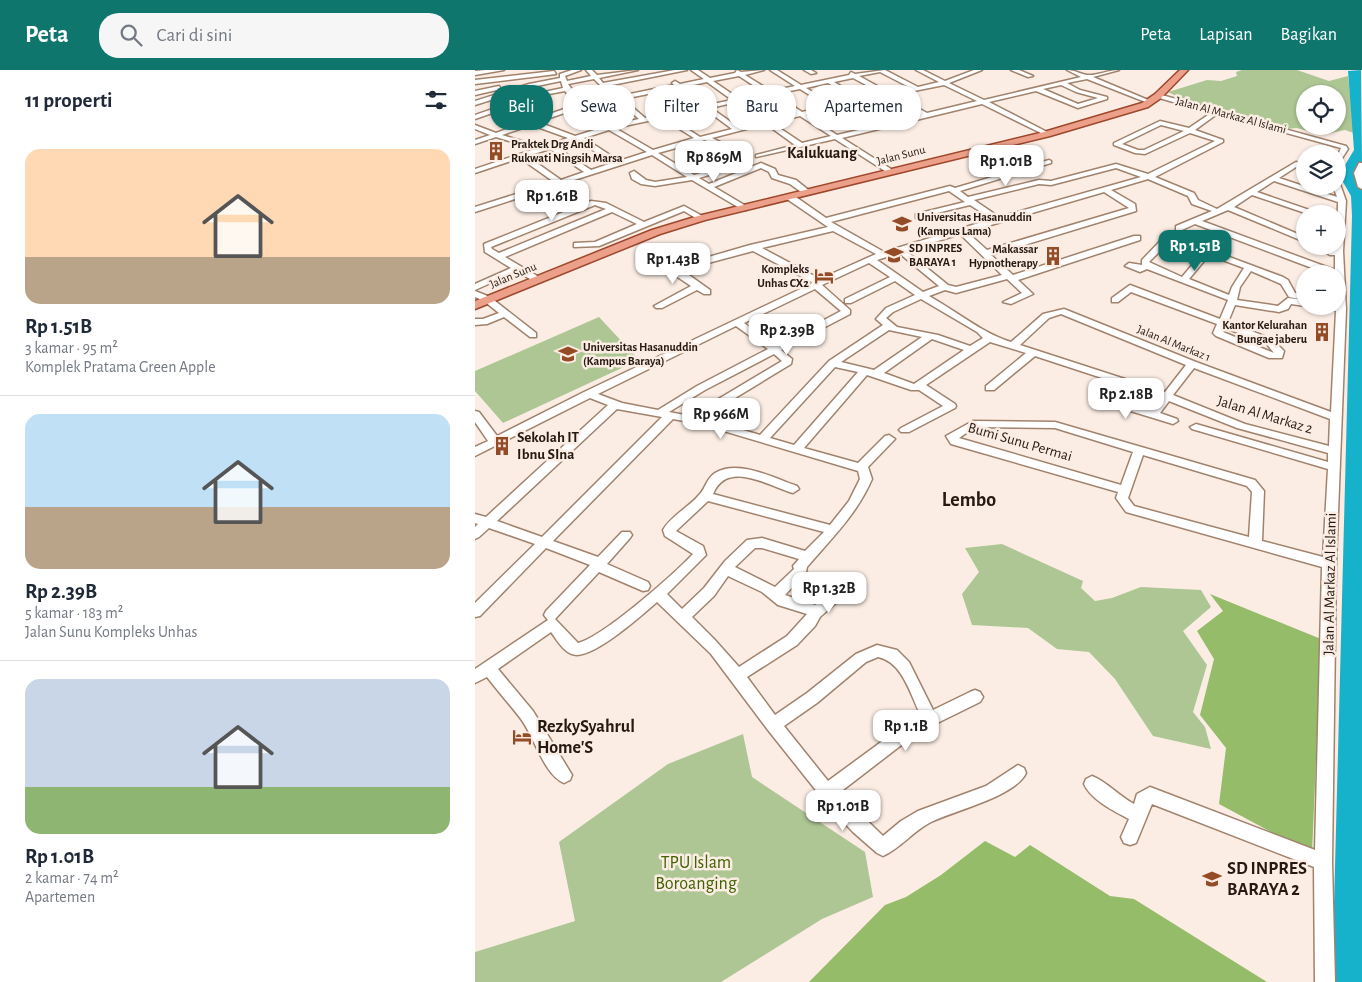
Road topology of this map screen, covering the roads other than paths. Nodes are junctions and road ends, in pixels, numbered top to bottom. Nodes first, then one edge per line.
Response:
1 (501, 70) edge
2 (578, 70) edge
3 (589, 70) edge
4 (635, 70) edge
5 (684, 70) edge
6 (694, 70) edge
7 (734, 70) edge
8 (761, 70) edge
9 (773, 70) edge
10 (845, 70) edge
11 (881, 70) edge
12 (919, 70) edge
13 (1015, 70) edge
14 (1070, 70) edge
15 (1114, 70) edge
16 (1184, 70) edge
17 (973, 71) edge
18 (475, 73) edge
19 (663, 74) junction
20 (740, 74) junction
21 (855, 75) junction
22 (1030, 76) dead end
23 (1087, 77) junction
24 (565, 78) edge
25 (595, 78) junction
26 (709, 80) junction
27 (829, 81) junction
28 (475, 82) edge
29 (944, 83) junction
30 (1062, 83) junction
31 (531, 85) edge
32 (551, 85) edge
33 (602, 85) joint
34 (678, 85) edge
35 (684, 85) edge
36 (757, 85) edge
37 (836, 85) edge
38 (872, 85) edge
39 (909, 85) edge
40 (800, 87) junction
41 (796, 88) edge
42 (921, 88) edge
43 (1037, 89) junction
44 (490, 90) edge
45 (806, 91) edge
46 (475, 93) edge
47 (727, 93) edge
48 (1130, 94) junction
49 (1120, 96) dead end
50 (490, 98) edge
51 (1154, 99) junction
52 (983, 102) junction
53 (475, 103) edge
54 (490, 111) edge
55 (796, 111) edge
56 (1218, 111) junction
57 (635, 113) edge
58 (806, 113) edge
59 (921, 113) edge
60 (800, 114) junction
61 (796, 115) edge
62 (475, 116) edge
63 (927, 116) junction
64 (921, 117) edge
65 (643, 120) joint
66 (635, 122) edge
67 (475, 127) edge
68 (553, 129) edge
69 (510, 130) edge
70 (601, 130) edge
71 (615, 130) edge
72 (687, 130) edge
73 (732, 130) edge
74 (778, 130) edge
75 (865, 130) edge
76 (1189, 131) junction
77 (1047, 134) junction
78 (495, 135) junction
79 (835, 137) junction
80 (576, 138) junction
81 (702, 138) junction
82 (475, 142) edge
83 (1337, 145) edge
84 (550, 146) junction
85 (801, 146) junction
86 (542, 149) junction
87 (653, 152) junction
88 (520, 155) junction
89 (743, 155) dead end
90 (757, 156) dead end
91 (475, 161) edge
92 (1049, 162) dead end
93 (617, 163) junction
94 (1296, 164) edge
95 (1362, 165) edge
96 (729, 166) dead end
97 (488, 167) junction
98 (475, 171) edge
99 (888, 171) junction
100 (589, 172) junction
101 (634, 173) dead end
102 (692, 177) junction
103 (1149, 177) junction
104 (1271, 178) junction
105 (559, 182) junction
106 (709, 187) junction
107 (1362, 187) edge
108 (953, 189) junction
109 (1106, 190) junction
110 (807, 192) junction
111 (1250, 192) junction
112 (1340, 195) edge
113 (790, 196) junction
114 (971, 201) junction
115 (1342, 201) junction
116 (1230, 205) junction
117 (1341, 205) edge
118 (1296, 207) edge
119 (743, 208) junction
120 (613, 209) junction
121 (475, 210) edge
122 (1213, 210) dead end
123 (919, 216) dead end
124 (702, 218) junction
125 (998, 220) junction
126 (825, 221) junction
127 (1199, 223) junction
128 (644, 225) junction
129 (834, 228) junction
130 (1179, 228) dead end
131 (525, 230) junction
132 (961, 231) junction
133 (1296, 231) edge
134 (1296, 236) edge
135 (1137, 238) dead end
136 (541, 239) junction
137 (577, 245) dead end
138 (753, 247) junction
139 (899, 249) junction
140 (1207, 251) junction
141 (987, 253) junction
142 (882, 254) junction
143 (500, 256) junction
144 (870, 259) junction
145 (1314, 265) edge
146 (1129, 266) dead end
147 (1147, 266) junction
148 (1249, 266) junction
149 (518, 268) junction
150 (896, 277) junction
151 (1009, 278) junction
152 (536, 279) junction
153 (1184, 280) junction
154 (817, 283) junction
155 (698, 286) junction
156 (475, 287) edge
157 (945, 287) junction
158 (707, 292) dead end
159 (475, 294) edge
160 (922, 295) junction
161 (1292, 298) junction
162 (1296, 298) edge
163 (487, 299) junction
164 (848, 300) dead end
165 (1115, 300) dead end
166 (1232, 300) junction
167 (1296, 300) edge
168 (1008, 302) dead end
169 (475, 305) edge
170 (659, 306) dead end
171 (501, 311) junction
172 (1339, 315) edge
173 (475, 318) edge
174 (475, 322) edge
175 (737, 322) junction
176 (1222, 324) junction
177 (889, 326) junction
178 (533, 335) dead end
179 (930, 336) junction
180 (989, 338) junction
181 (1014, 345) junction
182 (776, 348) junction
183 (972, 350) junction
184 (1034, 352) junction
185 (833, 364) junction
186 (1192, 364) junction
187 (863, 373) junction
188 (876, 374) junction
189 (921, 386) junction
190 (990, 388) dead end
191 (588, 394) junction
192 (1167, 396) junction
193 (1105, 400) dead end
194 (615, 405) junction
195 (475, 414) edge
196 (1153, 414) junction
197 (663, 416) junction
198 (1334, 417) junction
199 (692, 419) junction
200 (1173, 421) dead end
201 (1195, 427) dead end
202 (905, 430) dead end
203 (763, 439) junction
204 (889, 439) dead end
205 (495, 442) junction
206 (797, 449) junction
207 (1139, 450) junction
208 (1333, 451) junction
209 (475, 452) edge
210 (1333, 467) junction
211 (861, 468) junction
212 (793, 489) dead end
213 (1124, 490) junction
214 (706, 496) junction
215 (481, 520) edge
216 (833, 530) junction
217 (475, 534) edge
218 (626, 535) dead end
219 (546, 542) junction
220 (1255, 544) junction
221 (808, 557) junction
222 (1329, 564) junction
223 (597, 565) junction
224 (726, 569) junction
225 (798, 573) junction
226 (643, 586) dead end
227 (659, 595) junction
228 (777, 595) junction
229 (475, 612) edge
230 (815, 613) junction
231 (682, 618) junction
232 (551, 620) junction
233 (488, 668) junction
234 (735, 676) junction
235 (475, 677) edge
236 (975, 697) dead end
237 (930, 720) junction
238 (773, 725) junction
239 (1018, 773) dead end
240 (564, 775) dead end
241 (1093, 784) dead end
242 (828, 791) junction
243 (1139, 816) junction
244 (1130, 837) dead end
245 (1323, 862) junction
246 (1325, 982) edge

1 - 18 street
2 - 24 street
3 - 25 street
4 - 25 street
5 - 19 street
6 - 26 street
7 - 20 street
8 - 20 street
9 - 40 street
10 - 21 street
11 - 21 street
11 - 39 street
12 - 29 street
13 - 22 street
14 - 23 street, Jalan Al Markaz Al Islami
15 - 23 street
16 - 51 main road, Jalan Sunu
17 - 29 street
19 - 33 street
19 - 34 street
20 - 26 street
20 - 36 street
21 - 27 street
21 - 38 street
23 - 30 street
23 - 48 street, Jalan Al Markaz Al Islami
24 - 25 street
24 - 28 street
24 - 31 street
24 - 32 street
25 - 33 street
26 - 35 street
26 - 47 street
27 - 37 street
27 - 40 street
29 - 42 street
29 - 52 street
30 - 43 street
30 - 43 street
40 - 41 street
40 - 45 street
43 - 52 street
44 - 46 street
48 - 49 street
48 - 51 street, Jalan Al Markaz Al Islami
50 - 53 street
51 - 56 street, Jalan Al Markaz Al Islami
51 - 77 main road, Jalan Sunu
52 - 63 street
52 - 77 street
54 - 62 street
55 - 60 street
56 - 76 street
56 - 83 street, Jalan Al Markaz Al Islami
57 - 65 street
58 - 60 street
59 - 63 street
60 - 61 street
60 - 79 street
63 - 64 street
65 - 66 street
67 - 78 street
68 - 80 street
69 - 78 street
70 - 80 street
71 - 87 street
72 - 81 street
73 - 81 street
74 - 85 street
75 - 79 street
76 - 76 street
76 - 103 street
77 - 99 main road, Jalan Sunu
78 - 82 street
78 - 86 street
79 - 85 street
79 - 99 street
80 - 84 street
80 - 93 street
81 - 87 street
81 - 89 street
84 - 86 street
84 - 100 street
85 - 90 street
86 - 88 street
87 - 93 street
87 - 102 street
88 - 97 street
88 - 105 street
91 - 97 street
92 - 108 street
93 - 100 street
94 - 104 street
95 - 107 street
96 - 102 street
97 - 98 street
99 - 110 main road, Jalan Sunu
100 - 105 street
101 - 102 street
102 - 106 street
103 - 109 street
103 - 114 street
103 - 122 street
104 - 111 street
104 - 115 street
105 - 121 street
106 - 110 street
106 - 119 street
108 - 114 street
108 - 126 street
109 - 125 street
109 - 141 street
110 - 113 main road, Jalan Sunu
111 - 116 street
111 - 118 street
112 - 115 street, Jalan Al Markaz Al Islami
113 - 119 main road, Jalan Sunu
113 - 126 street
114 - 123 street
114 - 125 street
115 - 117 street, Jalan Al Markaz Al Islami
116 - 127 street
116 - 133 street
116 - 134 street
119 - 124 main road, Jalan Sunu
120 - 128 street
120 - 131 street
120 - 136 street
124 - 128 street
124 - 152 main road, Jalan Sunu
125 - 132 street
126 - 129 street
127 - 130 street
127 - 145 street
128 - 137 street
129 - 138 street
129 - 142 street
131 - 136 street
131 - 143 street
132 - 139 street
132 - 141 street
135 - 151 street
136 - 143 street
138 - 154 street
138 - 155 street
139 - 142 street
139 - 157 street
140 - 147 street
140 - 148 street
140 - 153 street
141 - 151 street
142 - 144 street
143 - 149 street
144 - 150 street, Jalan Al Markaz 2
144 - 154 street
146 - 147 street
147 - 153 street
148 - 161 street
148 - 166 street
149 - 152 street
149 - 156 street
150 - 160 street, Jalan Al Markaz 2
150 - 164 street
151 - 157 street
151 - 168 street
152 - 163 main road, Jalan Sunu
153 - 166 street
154 - 175 street
154 - 182 street
155 - 158 street
155 - 170 street
157 - 160 street
159 - 163 street
160 - 177 street
160 - 180 street, Jalan Al Markaz 2
161 - 162 street
161 - 166 street
161 - 167 street
163 - 169 main road, Jalan Sunu
163 - 171 street
165 - 176 street
166 - 176 street
171 - 173 street
171 - 174 street
171 - 178 street
172 - 198 street, Jalan Al Markaz Al Islami
175 - 182 street
175 - 191 street
176 - 176 street
177 - 179 street
177 - 185 street
179 - 183 street
179 - 188 street
180 - 181 street, Jalan Al Markaz 2
180 - 183 street
181 - 184 street, Jalan Al Markaz 2
181 - 186 street, Jalan Al Markaz 1
182 - 197 street
182 - 199 street
183 - 189 street
184 - 190 street
184 - 192 street, Jalan Al Markaz 2
185 - 187 street
185 - 203 street
186 - 192 street
186 - 198 street, Jalan Al Markaz 1
187 - 188 street
187 - 206 street
188 - 189 street
189 - 202 street
191 - 194 street
191 - 205 street
192 - 196 street
192 - 208 street, Jalan Al Markaz 2
193 - 196 street
194 - 197 street
194 - 215 street
195 - 205 street
196 - 200 street
197 - 199 street
197 - 219 street
198 - 208 street, Jalan Al Markaz Al Islami
199 - 203 street
201 - 210 street
203 - 206 street
204 - 211 street
205 - 209 street
206 - 211 street
207 - 213 street
207 - 213 street, Bumi Sunu Permai
207 - 220 street, Bumi Sunu Permai
208 - 210 street, Jalan Al Markaz Al Islami
210 - 222 street, Jalan Al Markaz Al Islami
211 - 216 street
212 - 214 street
213 - 220 street
214 - 216 street
214 - 227 street
215 - 217 street
215 - 219 street
216 - 221 street
218 - 223 street
219 - 223 street
219 - 229 street
220 - 222 street
221 - 224 street
221 - 225 street
222 - 245 street, Jalan Al Markaz Al Islami
223 - 226 street
223 - 232 street
224 - 228 street
224 - 231 street
225 - 228 street
225 - 230 street
227 - 231 street
227 - 232 street
228 - 230 street
230 - 234 street
231 - 234 street
232 - 233 street
233 - 235 street
233 - 240 street
234 - 238 street
236 - 237 street
237 - 238 street
237 - 242 street
238 - 242 street
239 - 242 street
241 - 243 street
243 - 244 street
243 - 245 street
245 - 246 street, Jalan Al Markaz Al Islami

